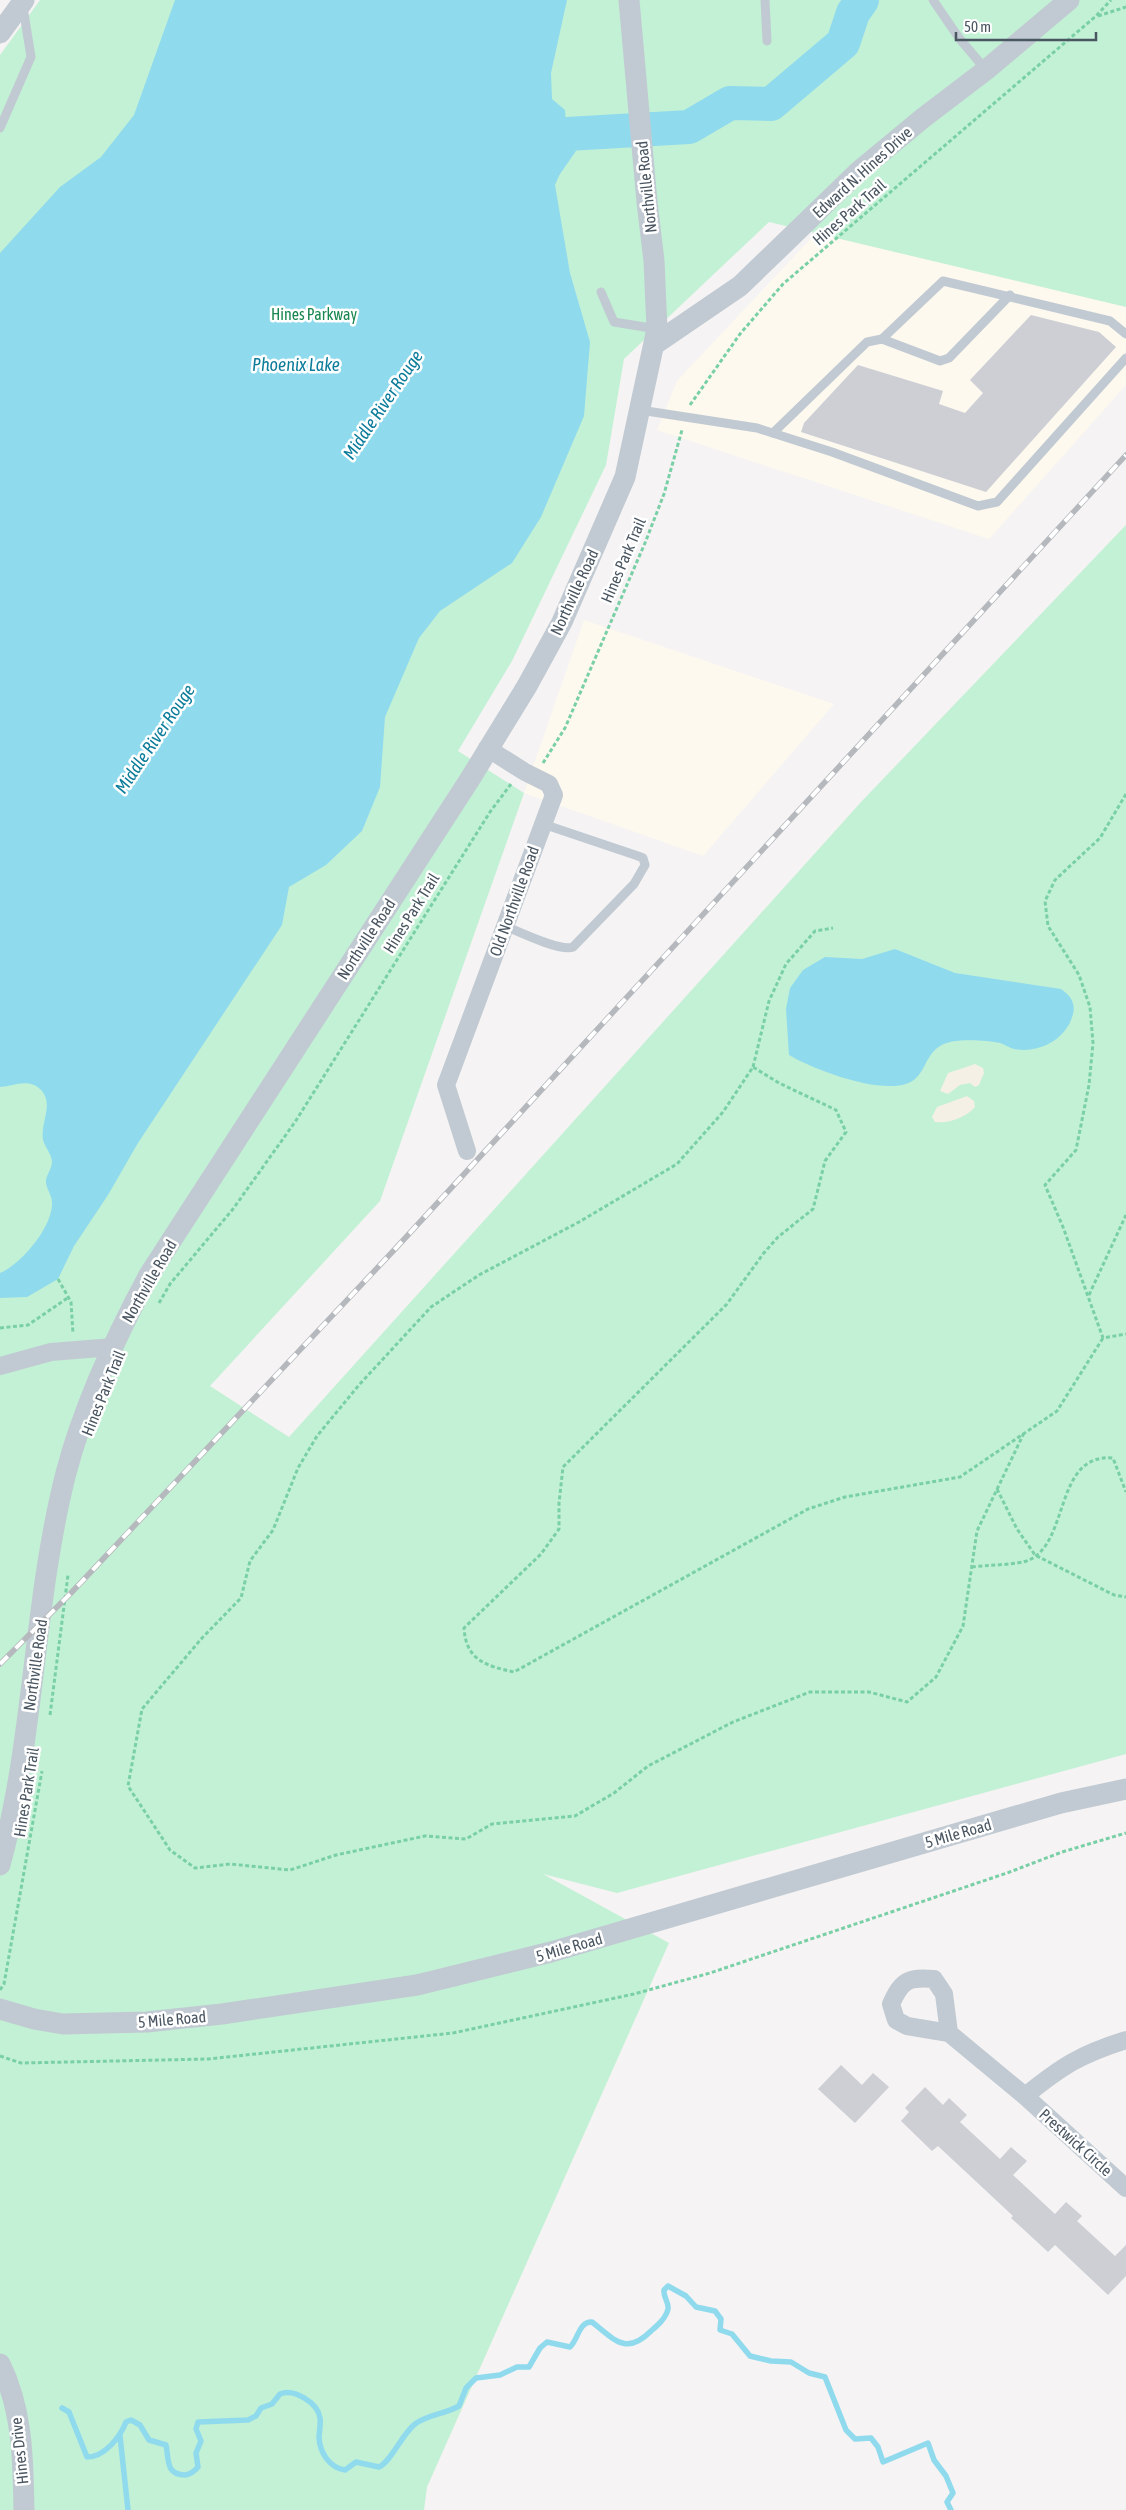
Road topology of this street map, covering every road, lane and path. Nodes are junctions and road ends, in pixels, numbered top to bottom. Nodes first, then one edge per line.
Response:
1 (629, 0) edge
2 (765, 0) edge
3 (933, 0) edge
4 (1069, 0) edge
5 (1111, 0) edge
6 (23, 1) edge
7 (1126, 8) edge
8 (1096, 16) junction
9 (0, 32) edge
10 (767, 41) dead end
11 (986, 70) junction
12 (0, 128) edge
13 (601, 292) dead end
14 (1010, 296) junction
15 (1126, 334) edge
16 (656, 336) junction
17 (882, 339) junction
18 (1126, 358) edge
19 (640, 410) junction
20 (686, 418) junction
21 (773, 434) junction
22 (487, 748) junction
23 (525, 772) junction
24 (1126, 794) edge
25 (543, 824) junction
26 (505, 926) junction
27 (833, 928) dead end
28 (753, 1067) junction
29 (467, 1151) dead end
30 (1126, 1215) edge
31 (58, 1279) dead end
32 (1088, 1296) junction
33 (69, 1297) junction
34 (156, 1307) dead end
35 (0, 1328) edge
36 (1126, 1334) edge
37 (1103, 1338) junction
38 (113, 1347) junction
39 (72, 1350) junction
40 (0, 1366) edge
41 (1024, 1433) junction
42 (997, 1490) junction
43 (1126, 1492) edge
44 (1036, 1555) junction
45 (972, 1567) junction
46 (69, 1569) dead end
47 (1126, 1597) edge
48 (50, 1716) dead end
49 (43, 1763) dead end
50 (1126, 1789) edge
51 (1126, 1833) edge
52 (0, 1865) edge
53 (0, 1991) edge
54 (0, 2009) edge
55 (949, 2033) dead end
56 (1126, 2040) edge
57 (0, 2056) edge
58 (1025, 2096) junction
59 (1126, 2188) edge
60 (0, 2364) edge
61 (24, 2510) edge

1 - 16 street, Northville Road
2 - 10 lane
3 - 11 lane
4 - 11 street, Edward N. Hines Drive
5 - 8 path, Hines Park Trail
6 - 9 street
6 - 12 lane
7 - 8 path
8 - 20 path, Hines Park Trail
11 - 16 street, Edward N. Hines Drive
13 - 16 lane
14 - 15 lane
14 - 17 lane
14 - 17 lane
16 - 19 street, Northville Road
17 - 21 lane
18 - 21 lane
19 - 20 lane
19 - 22 street, Northville Road
20 - 21 lane
20 - 23 path, Hines Park Trail
22 - 23 street, Old Northville Road
22 - 38 street, Northville Road
23 - 25 street, Old Northville Road
23 - 34 path, Hines Park Trail
24 - 32 path
25 - 26 street, Old Northville Road
25 - 26 lane
26 - 29 street, Old Northville Road
27 - 28 path
28 - 41 path
28 - 45 path
30 - 32 path
31 - 33 path
32 - 37 path
33 - 35 path
33 - 39 path
36 - 37 path
37 - 41 path
38 - 39 street
38 - 52 street, Northville Road
39 - 40 street
41 - 42 path
42 - 44 path
42 - 45 path
43 - 44 path
44 - 45 path
44 - 47 path
46 - 48 path
49 - 53 path, Hines Park Trail
50 - 54 street, 5 Mile Road
51 - 57 path
55 - 58 street, Prestwick Circle
56 - 58 street, Prestwick Circle
58 - 59 street, Prestwick Circle
60 - 61 street, Hines Drive

